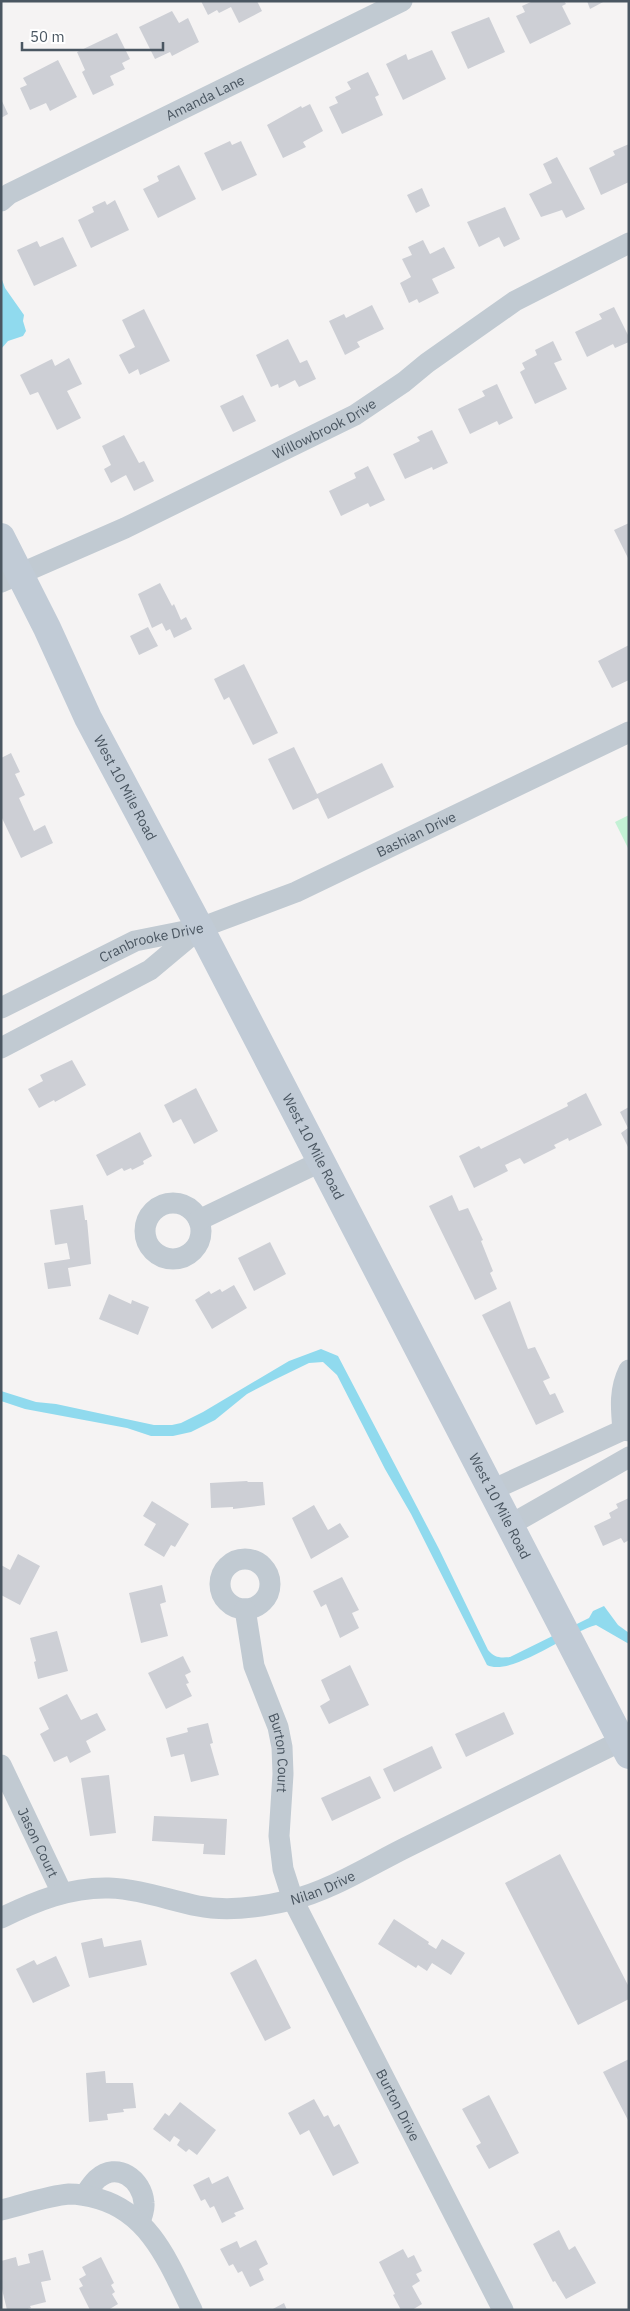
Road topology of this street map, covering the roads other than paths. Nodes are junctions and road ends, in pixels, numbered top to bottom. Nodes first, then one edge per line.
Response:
1 (402, 1) edge
2 (4, 197) edge
3 (629, 243) edge
4 (1, 537) edge
5 (10, 578) edge
6 (629, 732) edge
7 (200, 928) junction
8 (1, 1008) edge
9 (1, 1048) edge
10 (320, 1162) junction
11 (199, 1220) dead end
12 (629, 1370) edge
13 (626, 1430) edge
14 (629, 1458) edge
15 (492, 1490) junction
16 (510, 1525) junction
17 (245, 1609) dead end
18 (625, 1748) edge
19 (1, 1765) edge
20 (62, 1893) junction
21 (293, 1900) junction
22 (1, 1918) edge
23 (85, 2195) junction
24 (1, 2210) edge
25 (140, 2222) junction
26 (192, 2310) edge
27 (503, 2310) edge

1 - 2 street, Amanda Lane
3 - 5 street, Willowbrook Drive
4 - 5 main road, West 10 Mile Road
5 - 7 main road, West 10 Mile Road
6 - 7 street, Bashian Drive
7 - 8 street, Cranbrooke Drive
7 - 9 street, Cranbrooke Drive
7 - 10 main road, West 10 Mile Road
10 - 11 street
10 - 15 main road, West 10 Mile Road
12 - 13 street
13 - 15 street
14 - 16 street
15 - 16 main road, West 10 Mile Road
16 - 18 main road, West 10 Mile Road
17 - 21 street, Burton Court
18 - 21 street, Nilan Drive
19 - 20 street, Jason Court
20 - 21 street, Nilan Drive
20 - 22 street, Nilan Drive
21 - 27 street, Burton Drive
23 - 24 street
23 - 25 street
23 - 25 street
25 - 26 street

